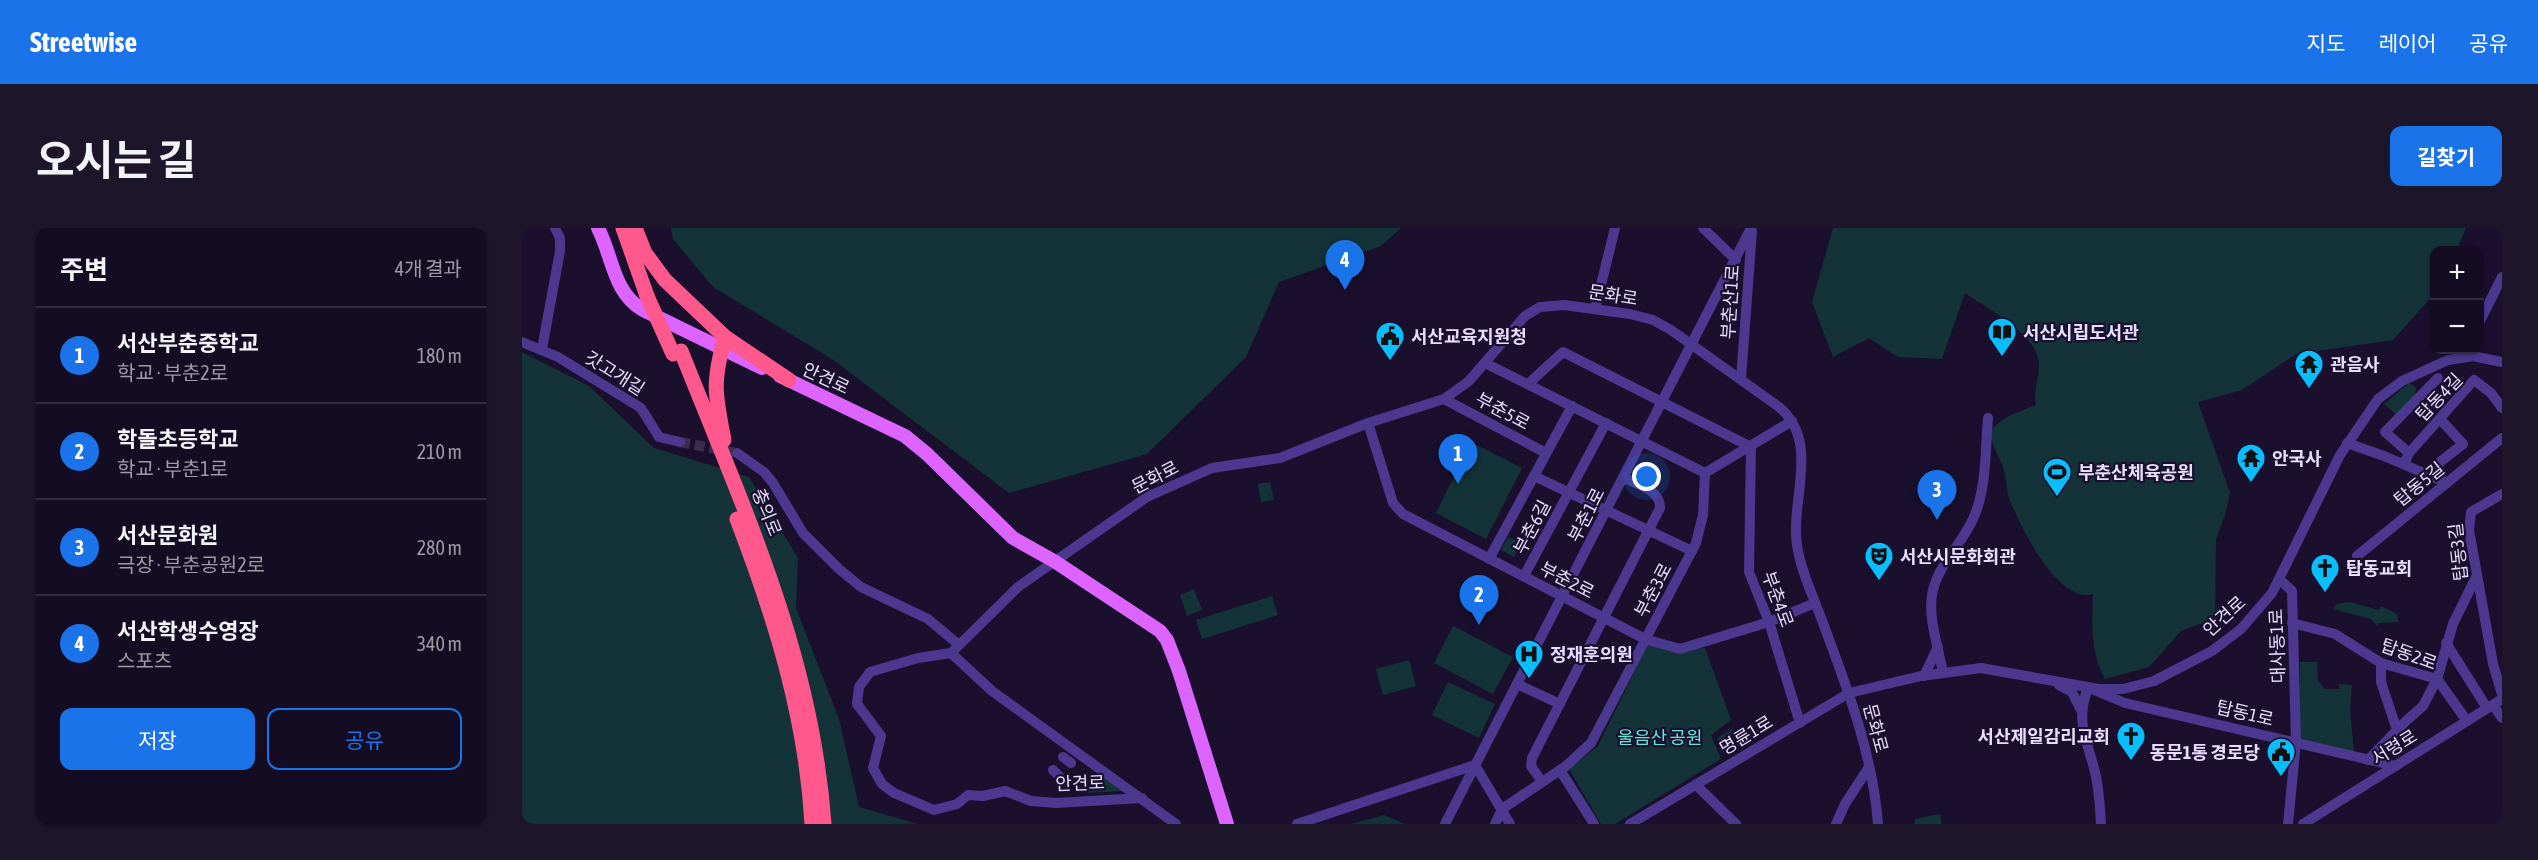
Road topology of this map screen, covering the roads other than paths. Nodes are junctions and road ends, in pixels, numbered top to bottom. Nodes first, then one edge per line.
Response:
1 (555, 228) edge
2 (598, 228) edge
3 (623, 228) edge
4 (629, 228) edge
5 (635, 228) edge
6 (1615, 228) edge
7 (1703, 228) edge
8 (1751, 228) edge
9 (1736, 260) junction
10 (2502, 277) edge
11 (651, 295) junction
12 (1595, 309) junction
13 (2484, 313) edge
14 (522, 342) edge
15 (723, 343) junction
16 (1693, 345) junction
17 (542, 349) junction
18 (677, 352) junction
19 (2460, 354) edge
20 (2482, 354) edge
21 (2489, 358) junction
22 (2502, 362) edge
23 (1485, 363) junction
24 (2409, 377) junction
25 (2438, 378) dead end
26 (789, 380) joint
27 (1740, 380) junction
28 (1528, 384) junction
29 (2424, 392) junction
30 (1444, 399) junction
31 (1663, 402) junction
32 (1572, 406) junction
33 (2502, 408) edge
34 (1988, 418) dead end
35 (2440, 419) junction
36 (1792, 421) junction
37 (1368, 423) junction
38 (1606, 423) junction
39 (2502, 438) edge
40 (1642, 441) junction
41 (681, 442) tunnel mouth
42 (2347, 443) junction
43 (1751, 447) junction
44 (737, 453) tunnel mouth
45 (1546, 453) junction
46 (2409, 453) junction
47 (2404, 464) junction
48 (1705, 473) junction
49 (2426, 473) junction
50 (731, 476) junction
51 (1534, 476) junction
52 (1624, 478) junction
53 (2447, 483) junction
54 (1569, 493) junction
55 (2502, 494) edge
56 (1607, 511) junction
57 (1649, 531) junction
58 (1692, 551) junction
59 (2357, 555) dead end
60 (1490, 559) junction
61 (1054, 561) junction
62 (1524, 576) junction
63 (2476, 577) junction
64 (2280, 580) junction
65 (1562, 596) junction
66 (1815, 603) junction
67 (1604, 618) junction
68 (1769, 622) junction
69 (2292, 623) junction
70 (1645, 639) junction
71 (2446, 643) junction
72 (1938, 647) junction
73 (955, 649) junction
74 (2381, 663) junction
75 (1943, 673) junction
76 (1924, 676) junction
77 (2052, 679) junction
78 (2437, 679) junction
79 (1517, 684) junction
80 (2088, 687) junction
81 (1849, 693) junction
82 (2502, 694) edge
83 (1560, 704) junction
84 (2494, 704) edge
85 (2081, 711) junction
86 (2502, 718) edge
87 (2467, 721) junction
88 (1800, 723) junction
89 (2397, 730) junction
90 (2296, 742) junction
91 (2368, 760) junction
92 (1475, 765) junction
93 (2396, 766) junction
94 (1869, 767) junction
95 (1560, 770) junction
96 (1542, 782) junction
97 (1696, 784) junction
98 (1142, 798) junction
99 (1502, 809) junction
100 (1508, 822) edge
101 (812, 824) edge
102 (824, 824) edge
103 (1176, 824) edge
104 (1227, 824) edge
105 (1297, 824) edge
106 (1445, 824) edge
107 (1495, 824) edge
108 (1594, 824) edge
109 (1630, 824) edge
110 (1736, 824) edge
111 (1836, 824) edge
112 (1878, 824) edge
113 (2101, 824) edge
114 (2288, 824) edge
115 (2303, 824) edge

1 - 17 street
2 - 15 main road
3 - 11 highway, 충의로
4 - 11 highway, 충의로
5 - 15 highway
6 - 12 street
7 - 9 street, 부춘산1로
8 - 9 street, 부춘산1로
8 - 27 street, 부춘산1로
9 - 16 street, 부춘산1로
10 - 13 street
11 - 18 highway, 충의로
12 - 16 street, 문화로
12 - 23 street, 문화로
14 - 17 street, 갓고개길
15 - 26 highway
15 - 50 highway
16 - 27 street, 문화로
16 - 31 street, 부춘1로
17 - 41 street, 갓고개길
18 - 50 highway, 충의로
18 - 101 highway, 충의로
19 - 21 street, 안견로
19 - 24 street, 안견로
20 - 21 street
21 - 22 street, 안견로
23 - 28 street
23 - 30 street, 문화로
24 - 29 street
24 - 42 street, 안견로
25 - 29 street
26 - 61 main road, 안견로
27 - 36 street, 문화로
28 - 31 street
28 - 32 street
29 - 46 street
30 - 37 street, 문화로
30 - 45 street, 부춘5로
31 - 40 street, 부춘1로
31 - 43 street
32 - 38 street
32 - 45 street
33 - 35 street, 탑동4길
34 - 72 street
35 - 46 street, 탑동4길
35 - 49 street
36 - 43 street
36 - 66 street, 문화로
37 - 60 street, 부춘2로
37 - 61 street, 문화로
38 - 40 street
38 - 54 street, 부춘6길
39 - 53 street, 탑동5길
40 - 48 street
40 - 52 street, 부춘1로
42 - 47 street
42 - 64 street, 안견로
43 - 48 street
43 - 68 street, 부춘4로
44 - 73 street, 안견로
45 - 51 street
46 - 47 street, 탑동4길
47 - 49 street
48 - 58 street, 부춘3로
49 - 53 street
50 - 102 highway, 충의로
51 - 54 street
51 - 60 street
52 - 56 street, 부춘1로
52 - 57 street
53 - 59 street, 탑동5길
54 - 56 street, 부춘6길
54 - 62 street, 부춘6길
55 - 63 street, 탑동3길
56 - 57 street, 부춘6길
56 - 65 street, 부춘1로
57 - 58 street, 부춘6길
57 - 67 street
58 - 70 street, 부춘3로
60 - 62 street, 부춘2로
61 - 73 street
61 - 104 main road, 안견로
62 - 65 street, 부춘2로
63 - 71 street
63 - 82 street, 탑동3길
64 - 69 street, 대사동1로
64 - 80 street, 안견로
65 - 67 street, 부춘2로
65 - 79 street, 부춘1로
66 - 68 street, 부춘2로
66 - 81 street, 문화로
67 - 70 street, 부춘2로
67 - 83 street
68 - 70 street, 부춘2로
68 - 88 street, 부춘4로
69 - 74 street, 탑동2로
69 - 90 street, 대사동1로
70 - 95 street, 부춘3로
71 - 78 street
71 - 84 street
72 - 75 street
72 - 76 street
73 - 98 street, 안견로
73 - 98 street, 안견로
74 - 78 street, 탑동2로
74 - 89 street
75 - 76 street, 안견로
75 - 77 street, 안견로
76 - 81 street, 안견로
77 - 80 street, 안견로
77 - 85 street
78 - 87 street, 탑동2로
78 - 89 street
79 - 83 street
79 - 92 street, 부춘1로
80 - 85 street
80 - 90 street, 탑동1로
81 - 88 street, 명륜1로
81 - 94 street, 문화로
83 - 96 street
84 - 86 street
84 - 87 street, 서령로
85 - 113 street
87 - 93 street, 서령로
88 - 97 street, 명륜1로
89 - 91 street
90 - 91 street, 탑동1로
90 - 114 street, 대사동1로
91 - 93 street, 탑동1로
92 - 99 street
92 - 105 street
92 - 106 street, 부춘1로
93 - 115 street, 서령로
94 - 111 street
94 - 112 street, 문화로
95 - 96 street, 부춘3로
95 - 108 street
96 - 99 street, 부춘3로
97 - 109 street, 명륜1로
97 - 110 street
98 - 103 street, 안견로
99 - 100 street
99 - 107 street

